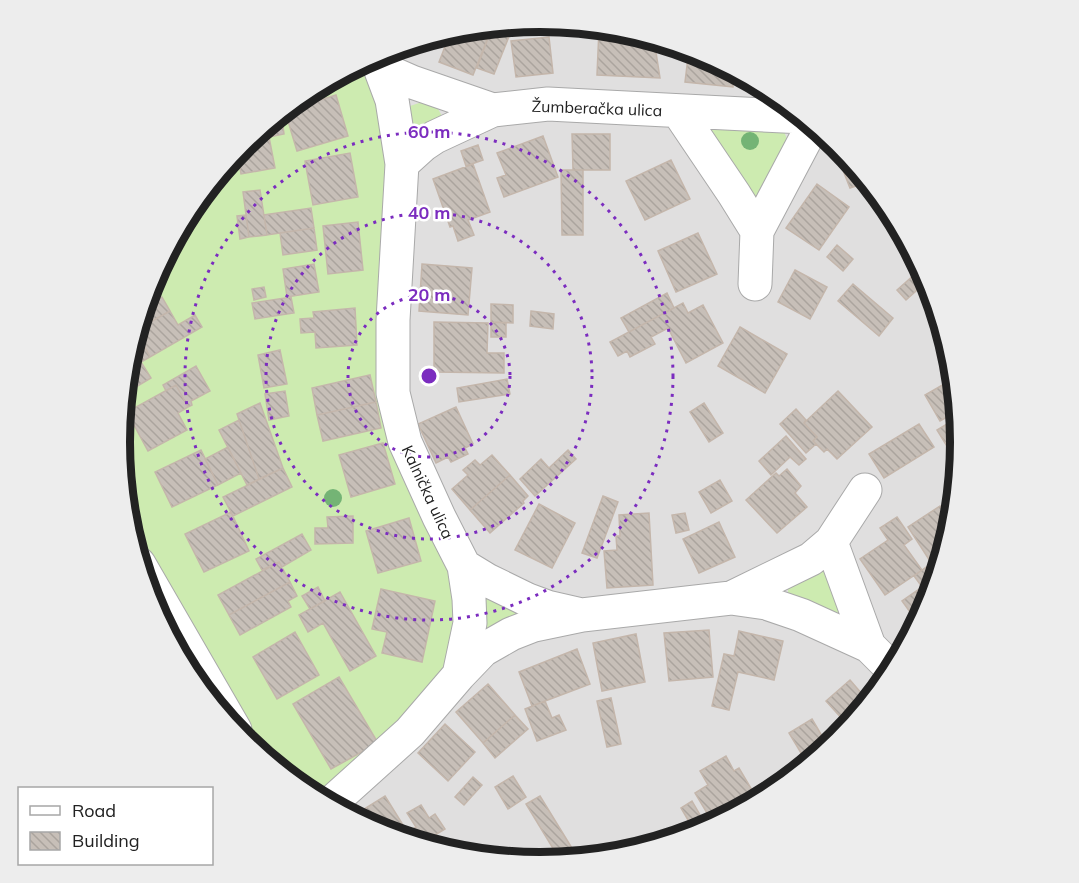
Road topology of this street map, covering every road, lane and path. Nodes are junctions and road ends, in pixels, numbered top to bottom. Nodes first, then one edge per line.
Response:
1 (381, 64) edge
2 (378, 65) edge
3 (493, 110) junction
4 (678, 111) junction
5 (789, 116) edge
6 (809, 132) edge
7 (402, 165) junction
8 (757, 231) junction
9 (755, 284) dead end
10 (865, 490) dead end
11 (831, 543) junction
12 (464, 566) junction
13 (731, 597) junction
14 (168, 615) edge
15 (582, 615) junction
16 (869, 646) junction
17 (885, 662) edge
18 (459, 675) junction
19 (204, 676) edge
20 (336, 798) edge

1 - 3 street, Žumberačka ulica
2 - 7 street, Kalnička ulica
3 - 4 street, Žumberačka ulica
3 - 7 street
4 - 5 street, Žumberačka ulica
4 - 8 street, Žumberačka ulica
6 - 8 street
7 - 12 street, Kalnička ulica
8 - 9 street
10 - 11 street, Kalnička ulica
11 - 13 street, Kalnička ulica
11 - 16 street, Kalnička ulica
12 - 15 street, Kalnička ulica
12 - 18 street, Kalnička ulica
13 - 15 street, Kalnička ulica
13 - 16 street, Kalnička ulica
14 - 19 street
15 - 18 street, Kalnička ulica
16 - 17 street, Kalnička ulica
18 - 20 street, Kalnička ulica

